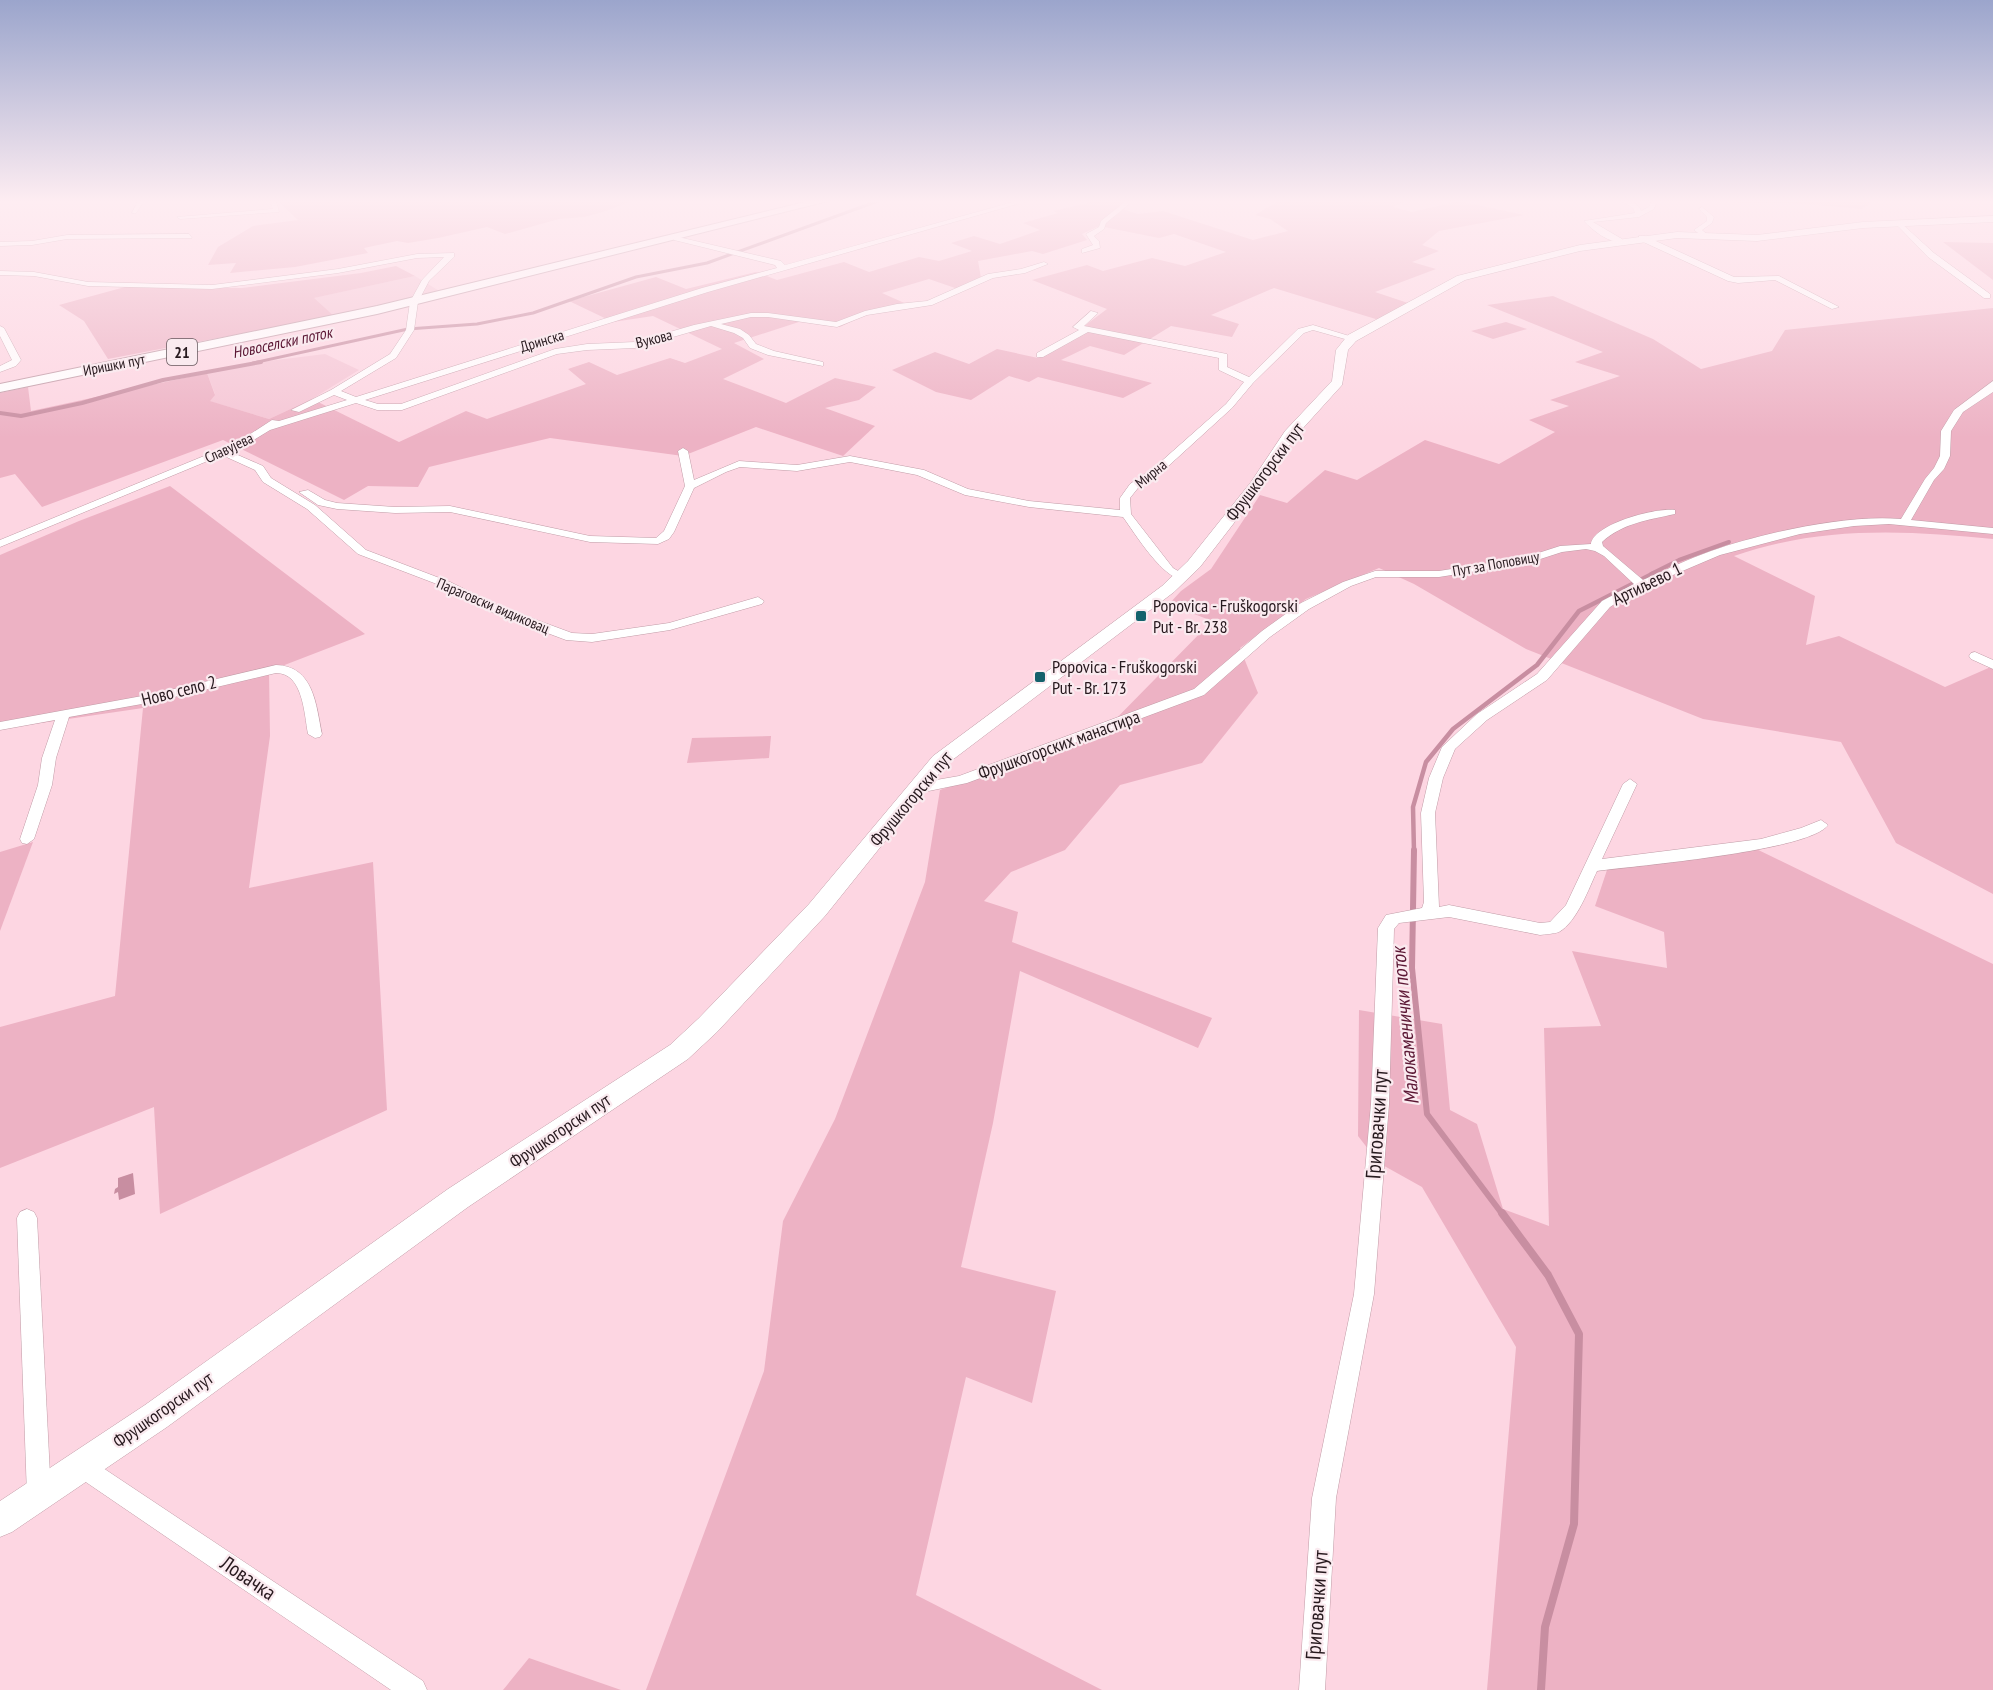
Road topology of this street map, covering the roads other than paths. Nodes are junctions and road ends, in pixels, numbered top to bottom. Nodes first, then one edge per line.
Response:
1 (68, 280) edge
2 (268, 280) edge
3 (428, 280) edge
4 (505, 280) edge
5 (735, 280) edge
6 (983, 280) edge
7 (1458, 280) edge
8 (1734, 280) edge
9 (1752, 280) edge
10 (1780, 280) edge
11 (1965, 280) edge
12 (1987, 296) dead end
13 (414, 302) junction
14 (1835, 307) dead end
15 (1094, 313) dead end
16 (697, 327) junction
17 (0, 328) edge
18 (1085, 330) junction
19 (1152, 331) dead end
20 (1353, 338) junction
21 (1137, 339) junction
22 (1040, 356) dead end
23 (820, 364) dead end
24 (0, 369) edge
25 (1250, 381) junction
26 (1993, 384) edge
27 (0, 388) edge
28 (334, 392) junction
29 (354, 400) junction
30 (269, 427) junction
31 (683, 451) dead end
32 (223, 452) junction
33 (259, 468) junction
34 (690, 486) junction
35 (1671, 512) dead end
36 (1126, 514) junction
37 (1905, 521) junction
38 (1993, 531) edge
39 (0, 544) edge
40 (1598, 548) junction
41 (1375, 574) joint
42 (1181, 577) junction
43 (1642, 584) junction
44 (758, 601) dead end
45 (1975, 656) dead end
46 (1993, 665) edge
47 (63, 716) junction
48 (0, 726) edge
49 (315, 734) dead end
50 (1630, 784) dead end
51 (919, 788) junction
52 (1821, 825) dead end
53 (27, 839) dead end
54 (1592, 866) junction
55 (1429, 913) junction
56 (27, 1218) dead end
57 (82, 1466) junction
58 (39, 1495) junction
59 (0, 1520) edge
60 (414, 1690) edge
61 (1312, 1690) edge

1 - 2 street
3 - 13 street
4 - 13 main road, Иришки пут / 21
5 - 29 street, Дринска
6 - 16 street, Вукова
7 - 20 street
8 - 9 street
10 - 14 street
11 - 12 street
13 - 27 main road, Иришки пут / 21
13 - 28 street, Славујева
15 - 18 street
16 - 23 street
16 - 29 street, Вукова
17 - 24 street
18 - 21 street
18 - 22 street
19 - 21 street
20 - 25 street, Мирна
20 - 42 street, Фрушкогорски пут
21 - 25 street
25 - 36 street, Мирна
26 - 37 street
28 - 29 street, Вукова
28 - 30 street, Славујева
29 - 30 street, Дринска
30 - 32 street, Славујева
31 - 34 street
32 - 33 street, Параговски видиковац
32 - 39 street, Славујева
33 - 34 street, Параговски видиковац
33 - 44 street, Параговски видиковац
34 - 36 street
35 - 40 street
36 - 42 street
37 - 38 street, Артиљево 1
37 - 43 street, Артиљево 1
40 - 41 street, Пут за Поповицу
40 - 43 street
41 - 51 street, Фрушкогорских манастира
42 - 51 street, Фрушкогорски пут
43 - 55 street, Артиљево 1
45 - 46 street
47 - 48 street, Ново село 2
47 - 49 street, Ново село 2
47 - 53 street
50 - 54 street
51 - 57 street, Фрушкогорски пут
52 - 54 street
54 - 55 street, Григовачки пут
55 - 61 street, Григовачки пут
56 - 58 street
57 - 58 street, Фрушкогорски пут
57 - 60 street, Ловачка
58 - 59 street, Фрушкогорски пут

